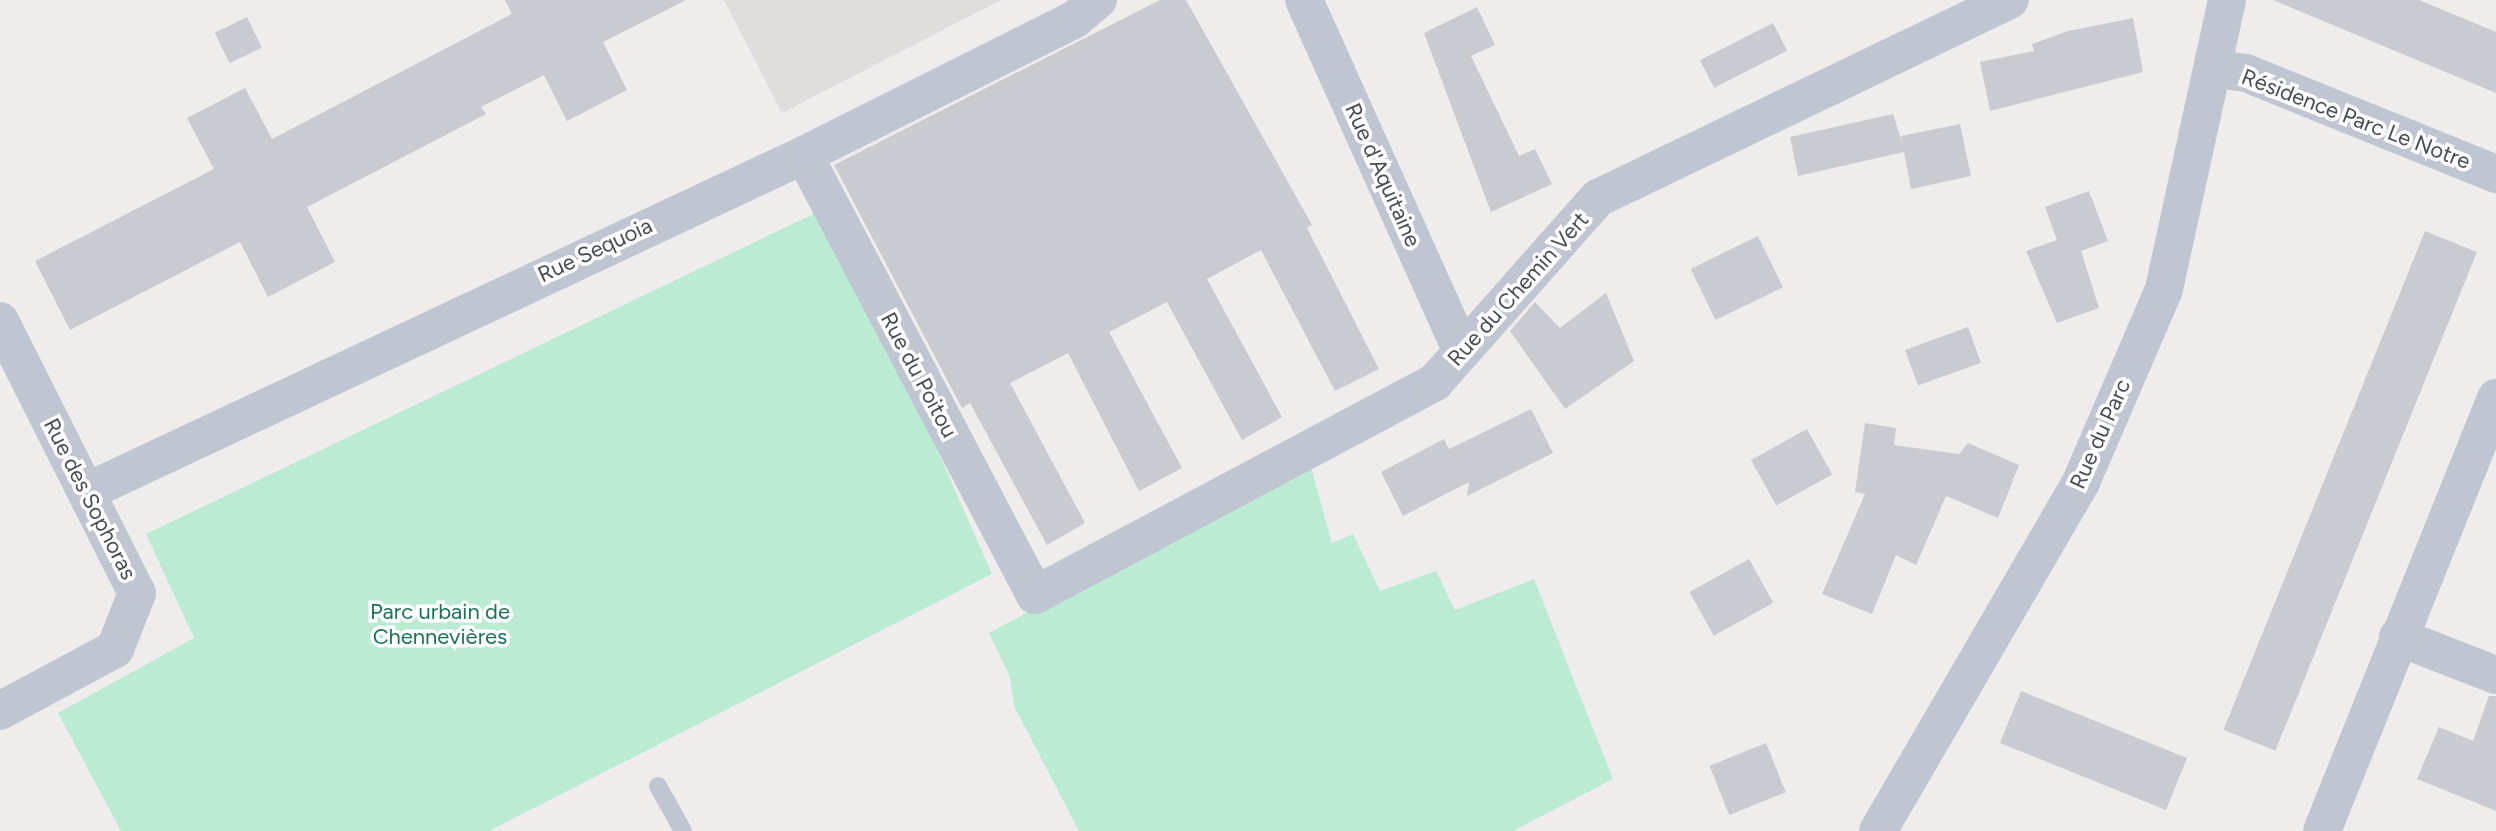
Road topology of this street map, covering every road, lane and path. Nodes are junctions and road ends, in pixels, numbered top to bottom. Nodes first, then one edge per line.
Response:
1 (1098, 0) edge
2 (1304, 0) edge
3 (2010, 0) edge
4 (2227, 0) edge
5 (2214, 69) junction
6 (804, 155) junction
7 (2496, 174) edge
8 (0, 321) edge
9 (1462, 351) junction
10 (2496, 398) edge
11 (86, 492) junction
12 (1035, 595) joint
13 (2398, 637) junction
14 (2496, 675) edge
15 (0, 711) edge
16 (658, 786) dead end
17 (683, 831) edge
18 (1878, 831) edge
19 (2322, 831) edge

1 - 6 street, Rue Sequoia
2 - 9 street, Rue d'Aquitaine
3 - 9 street, Rue du Chemin Vert
4 - 5 street, Rue du Parc
5 - 7 street, Résidence Parc Le Notre
5 - 18 street, Rue du Parc
6 - 11 street, Rue Sequoia
6 - 12 street, Rue du Poitou
8 - 11 street, Rue des Sophoras
9 - 12 street, Rue du Chemin Vert
10 - 13 street
11 - 15 street, Rue des Sophoras
13 - 14 street
13 - 19 street
16 - 17 lane

